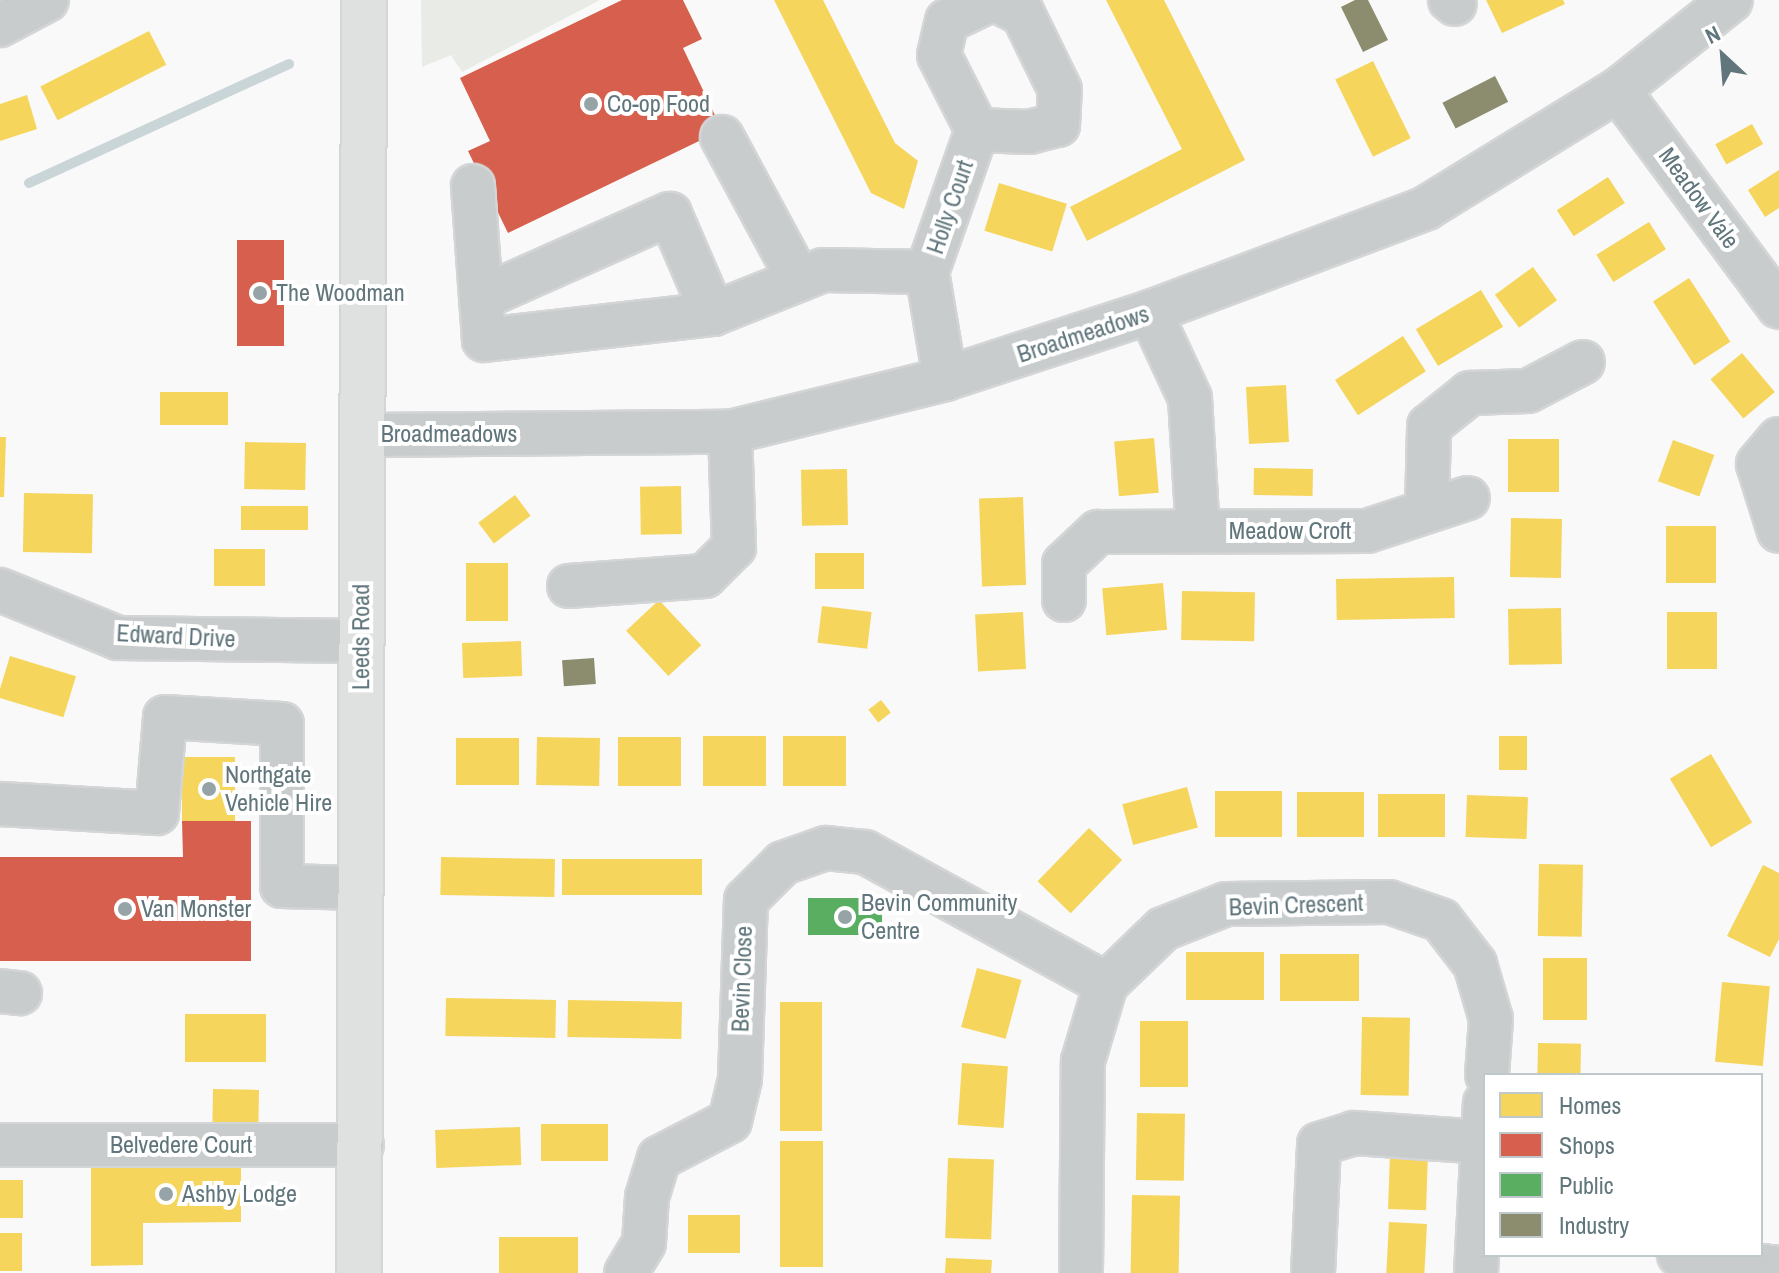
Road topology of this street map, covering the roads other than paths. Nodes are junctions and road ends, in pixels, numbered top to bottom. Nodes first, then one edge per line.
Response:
1 (47, 0) edge
2 (364, 0) edge
3 (994, 0) edge
4 (1731, 0) edge
5 (0, 25) edge
6 (1618, 90) junction
7 (977, 130) junction
8 (722, 137) dead end
9 (473, 186) dead end
10 (927, 272) junction
11 (799, 280) junction
12 (481, 298) junction
13 (1779, 307) edge
14 (1150, 312) junction
15 (713, 314) junction
16 (1583, 362) dead end
17 (945, 379) junction
18 (730, 432) junction
19 (362, 435) junction
20 (1779, 439) edge
21 (1468, 498) dead end
22 (1427, 510) junction
23 (1198, 531) junction
24 (1779, 531) edge
25 (569, 586) dead end
26 (0, 590) edge
27 (1064, 600) dead end
28 (361, 641) junction
29 (0, 804) edge
30 (361, 888) junction
31 (1106, 984) junction
32 (1487, 1073) edge
33 (1483, 1122) edge
34 (0, 1145) edge
35 (362, 1145) junction
36 (1483, 1149) edge
37 (1479, 1257) edge
38 (1694, 1257) edge
39 (1779, 1268) edge
40 (359, 1273) edge
41 (626, 1273) edge
42 (1081, 1273) edge
43 (1313, 1273) edge

1 - 5 street
2 - 19 main road, Leeds Road
3 - 7 street, Holly Court
3 - 7 street, Holly Court
4 - 6 street, Broadmeadows
6 - 13 street, Meadow Vale
6 - 14 street, Broadmeadows
7 - 10 street, Holly Court
8 - 11 street
9 - 12 street
10 - 11 street
10 - 17 street, Holly Court
11 - 15 street
12 - 15 street
12 - 15 street
14 - 17 street, Broadmeadows
14 - 23 street, Meadow Croft
16 - 22 street
17 - 18 street, Broadmeadows
18 - 19 street, Broadmeadows
18 - 25 street
19 - 28 main road, Leeds Road
20 - 24 street
21 - 22 street, Meadow Croft
22 - 23 street, Meadow Croft
23 - 27 street, Meadow Croft
26 - 28 street, Edward Drive
28 - 30 main road, Leeds Road
29 - 30 street
30 - 35 main road, Leeds Road
31 - 32 street, Bevin Crescent
31 - 41 street, Bevin Close
31 - 42 street, Bevin Crescent
33 - 43 street
34 - 35 street, Belvedere Court
35 - 40 main road, Leeds Road
36 - 37 street
38 - 39 street

